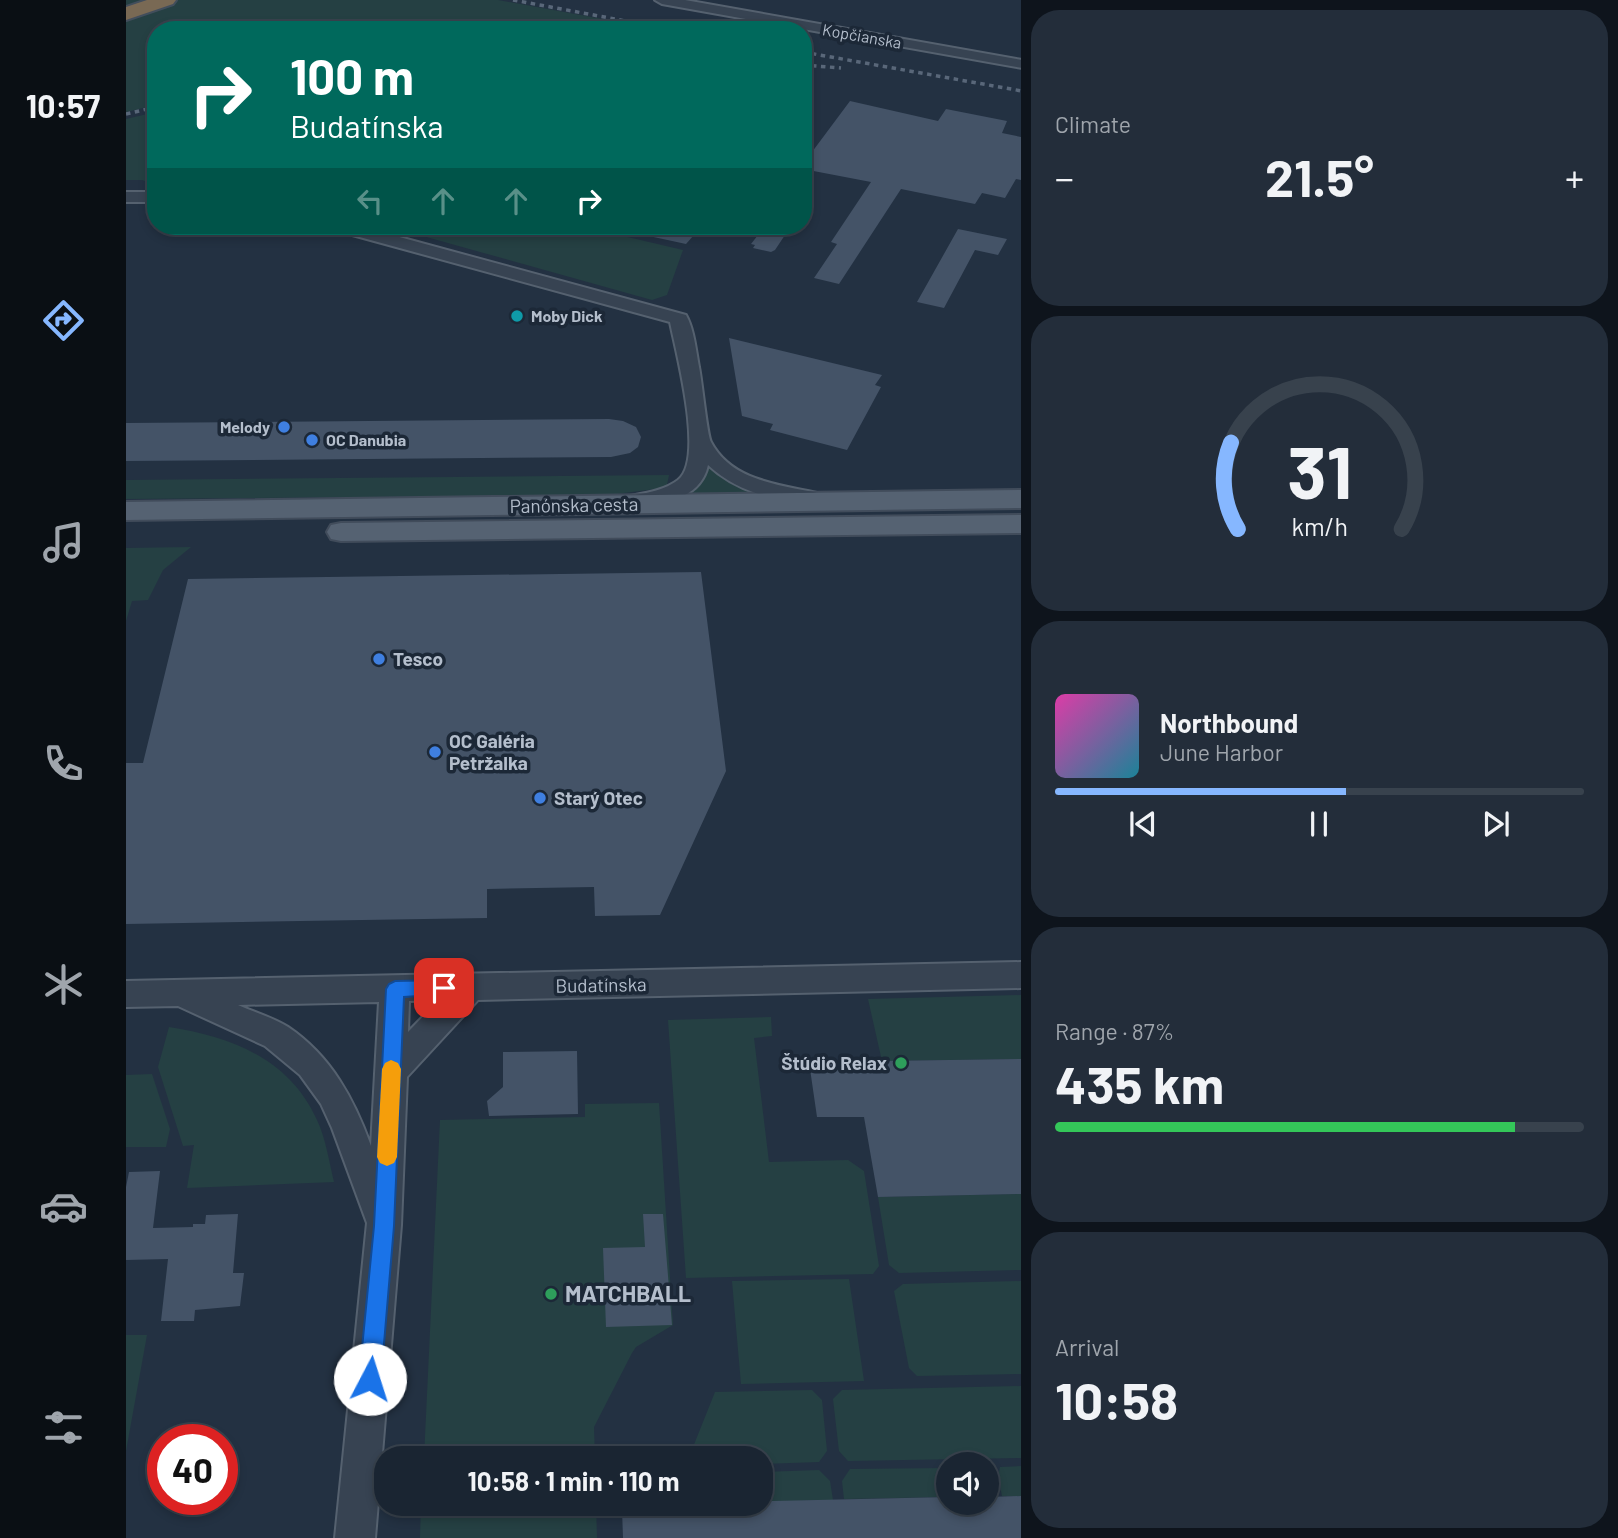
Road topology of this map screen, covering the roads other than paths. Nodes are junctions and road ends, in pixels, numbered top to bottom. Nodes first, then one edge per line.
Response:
1 (138, 0) edge
2 (662, 0) edge
3 (164, 1) edge
4 (126, 4) edge
5 (126, 14) edge
6 (780, 21) edge
7 (812, 27) edge
8 (1021, 64) edge
9 (126, 197) edge
10 (147, 197) edge
11 (373, 235) edge
12 (701, 444) junction
13 (1021, 499) edge
14 (823, 501) junction
15 (624, 504) junction
16 (126, 511) edge
17 (1021, 524) edge
18 (126, 534) edge
19 (1021, 975) edge
20 (471, 988) junction
21 (395, 989) junction
22 (181, 993) junction
23 (126, 994) edge
24 (391, 1072) junction
25 (384, 1226) junction
26 (355, 1538) edge

1 - 4 highway
2 - 6 street, Kopčianska
3 - 5 highway
7 - 8 street, Kopčianska
9 - 10 street
11 - 12 street
12 - 14 street
12 - 15 street
13 - 14 main road, Panónska cesta
14 - 15 main road, Panónska cesta
15 - 16 main road, Panónska cesta
17 - 18 main road, Panónska cesta
19 - 20 street, Budatínska
20 - 21 street, Budatínska
20 - 24 street
21 - 22 street, Budatínska
21 - 24 street
22 - 23 street, Budatínska
22 - 25 street, Budatínska
24 - 25 street
25 - 26 street

